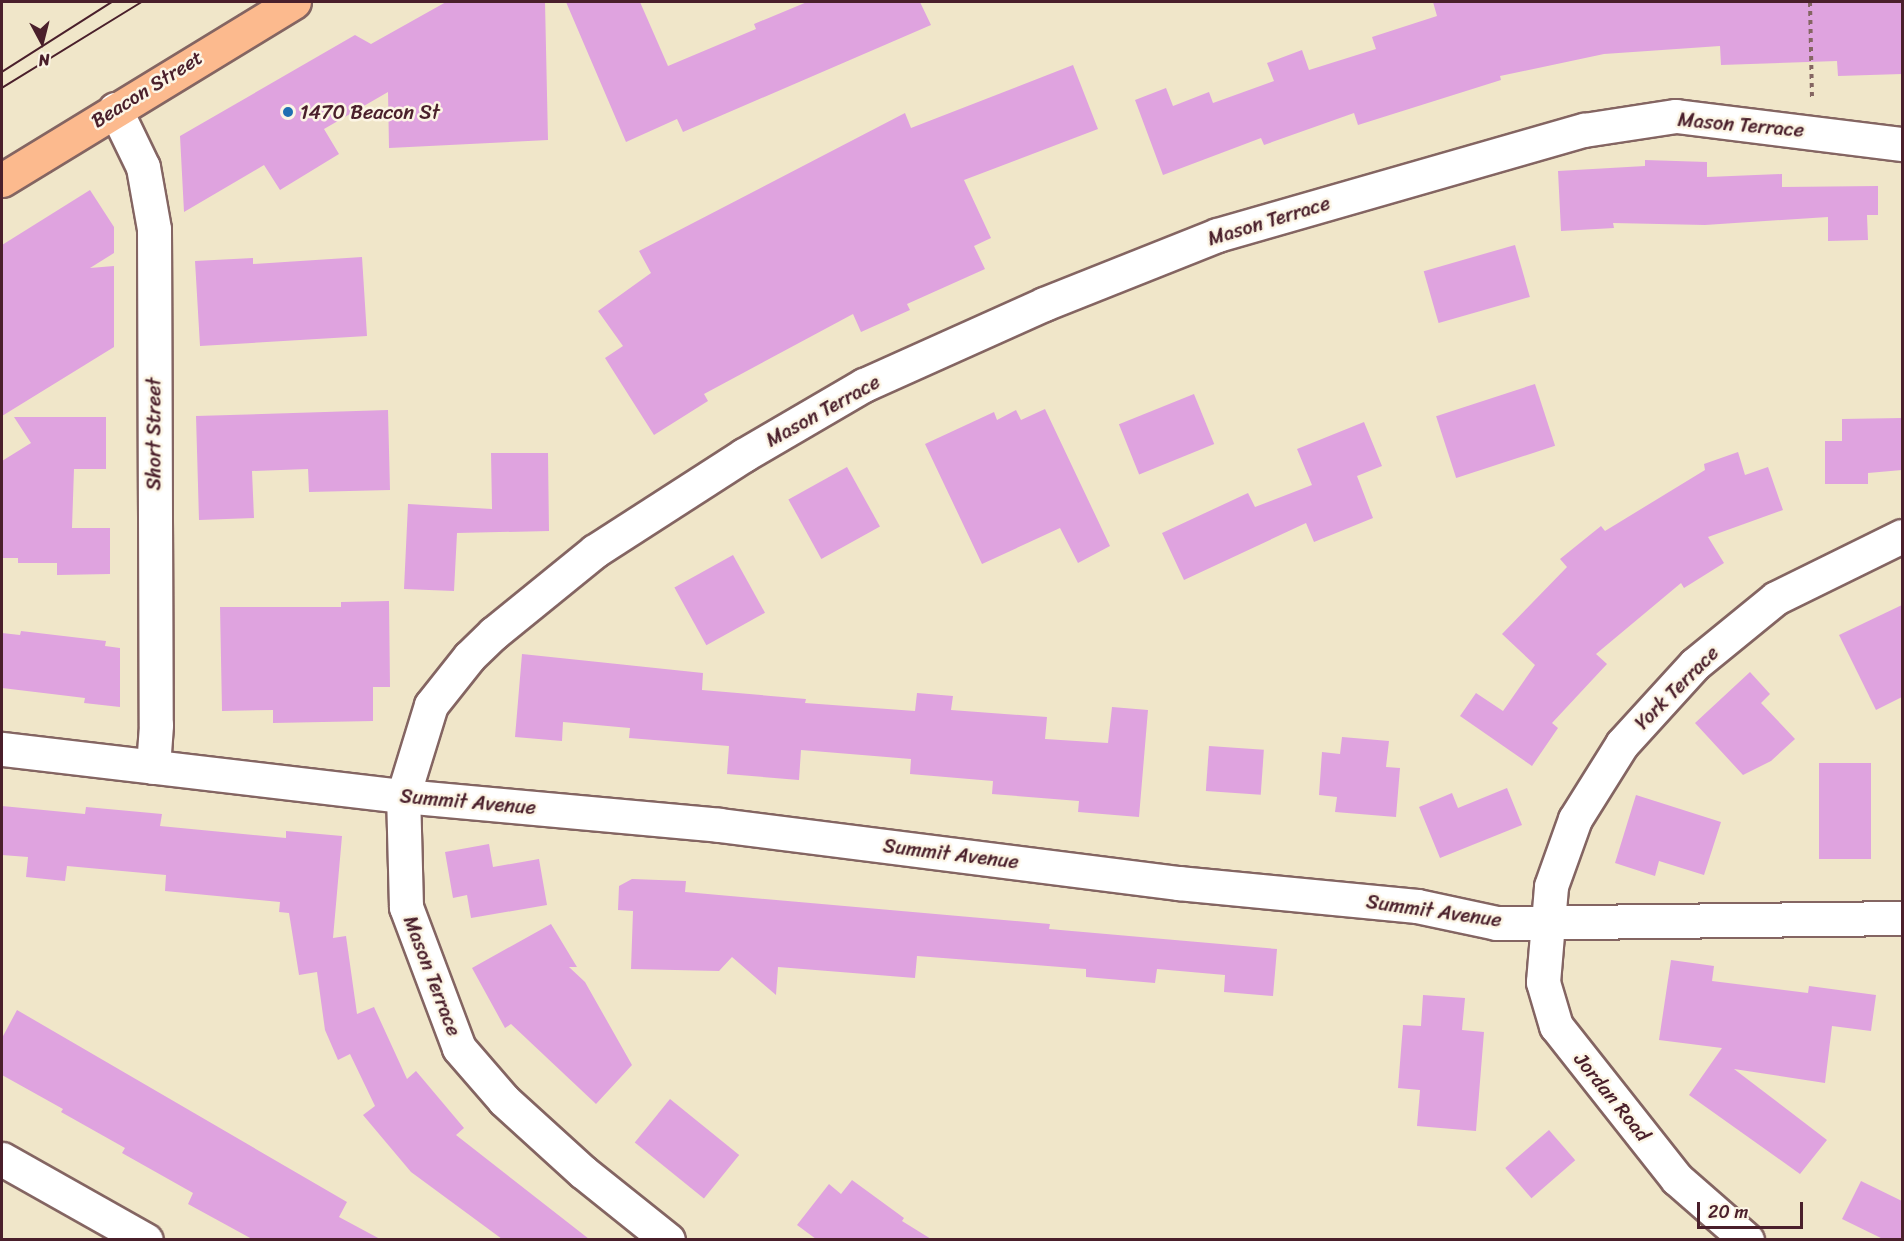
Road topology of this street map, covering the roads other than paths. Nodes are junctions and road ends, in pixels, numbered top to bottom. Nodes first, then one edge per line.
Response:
1 (294, 2) edge
2 (116, 109) junction
3 (1902, 144) edge
4 (2, 180) edge
5 (1902, 536) edge
6 (2, 749) edge
7 (153, 767) junction
8 (403, 796) junction
9 (1902, 918) edge
10 (1547, 922) junction
11 (2, 1158) edge
12 (146, 1239) edge
13 (668, 1239) edge
14 (1747, 1239) edge

1 - 2 main road, Beacon Street
2 - 4 main road, Beacon Street
2 - 7 street, Short Street
3 - 8 street, Mason Terrace
5 - 10 street, York Terrace
6 - 7 street, Summit Avenue
7 - 8 street, Summit Avenue
8 - 10 street, Summit Avenue
8 - 13 street, Mason Terrace
9 - 10 street, Summit Avenue
10 - 14 street, Jordan Road
11 - 12 street

